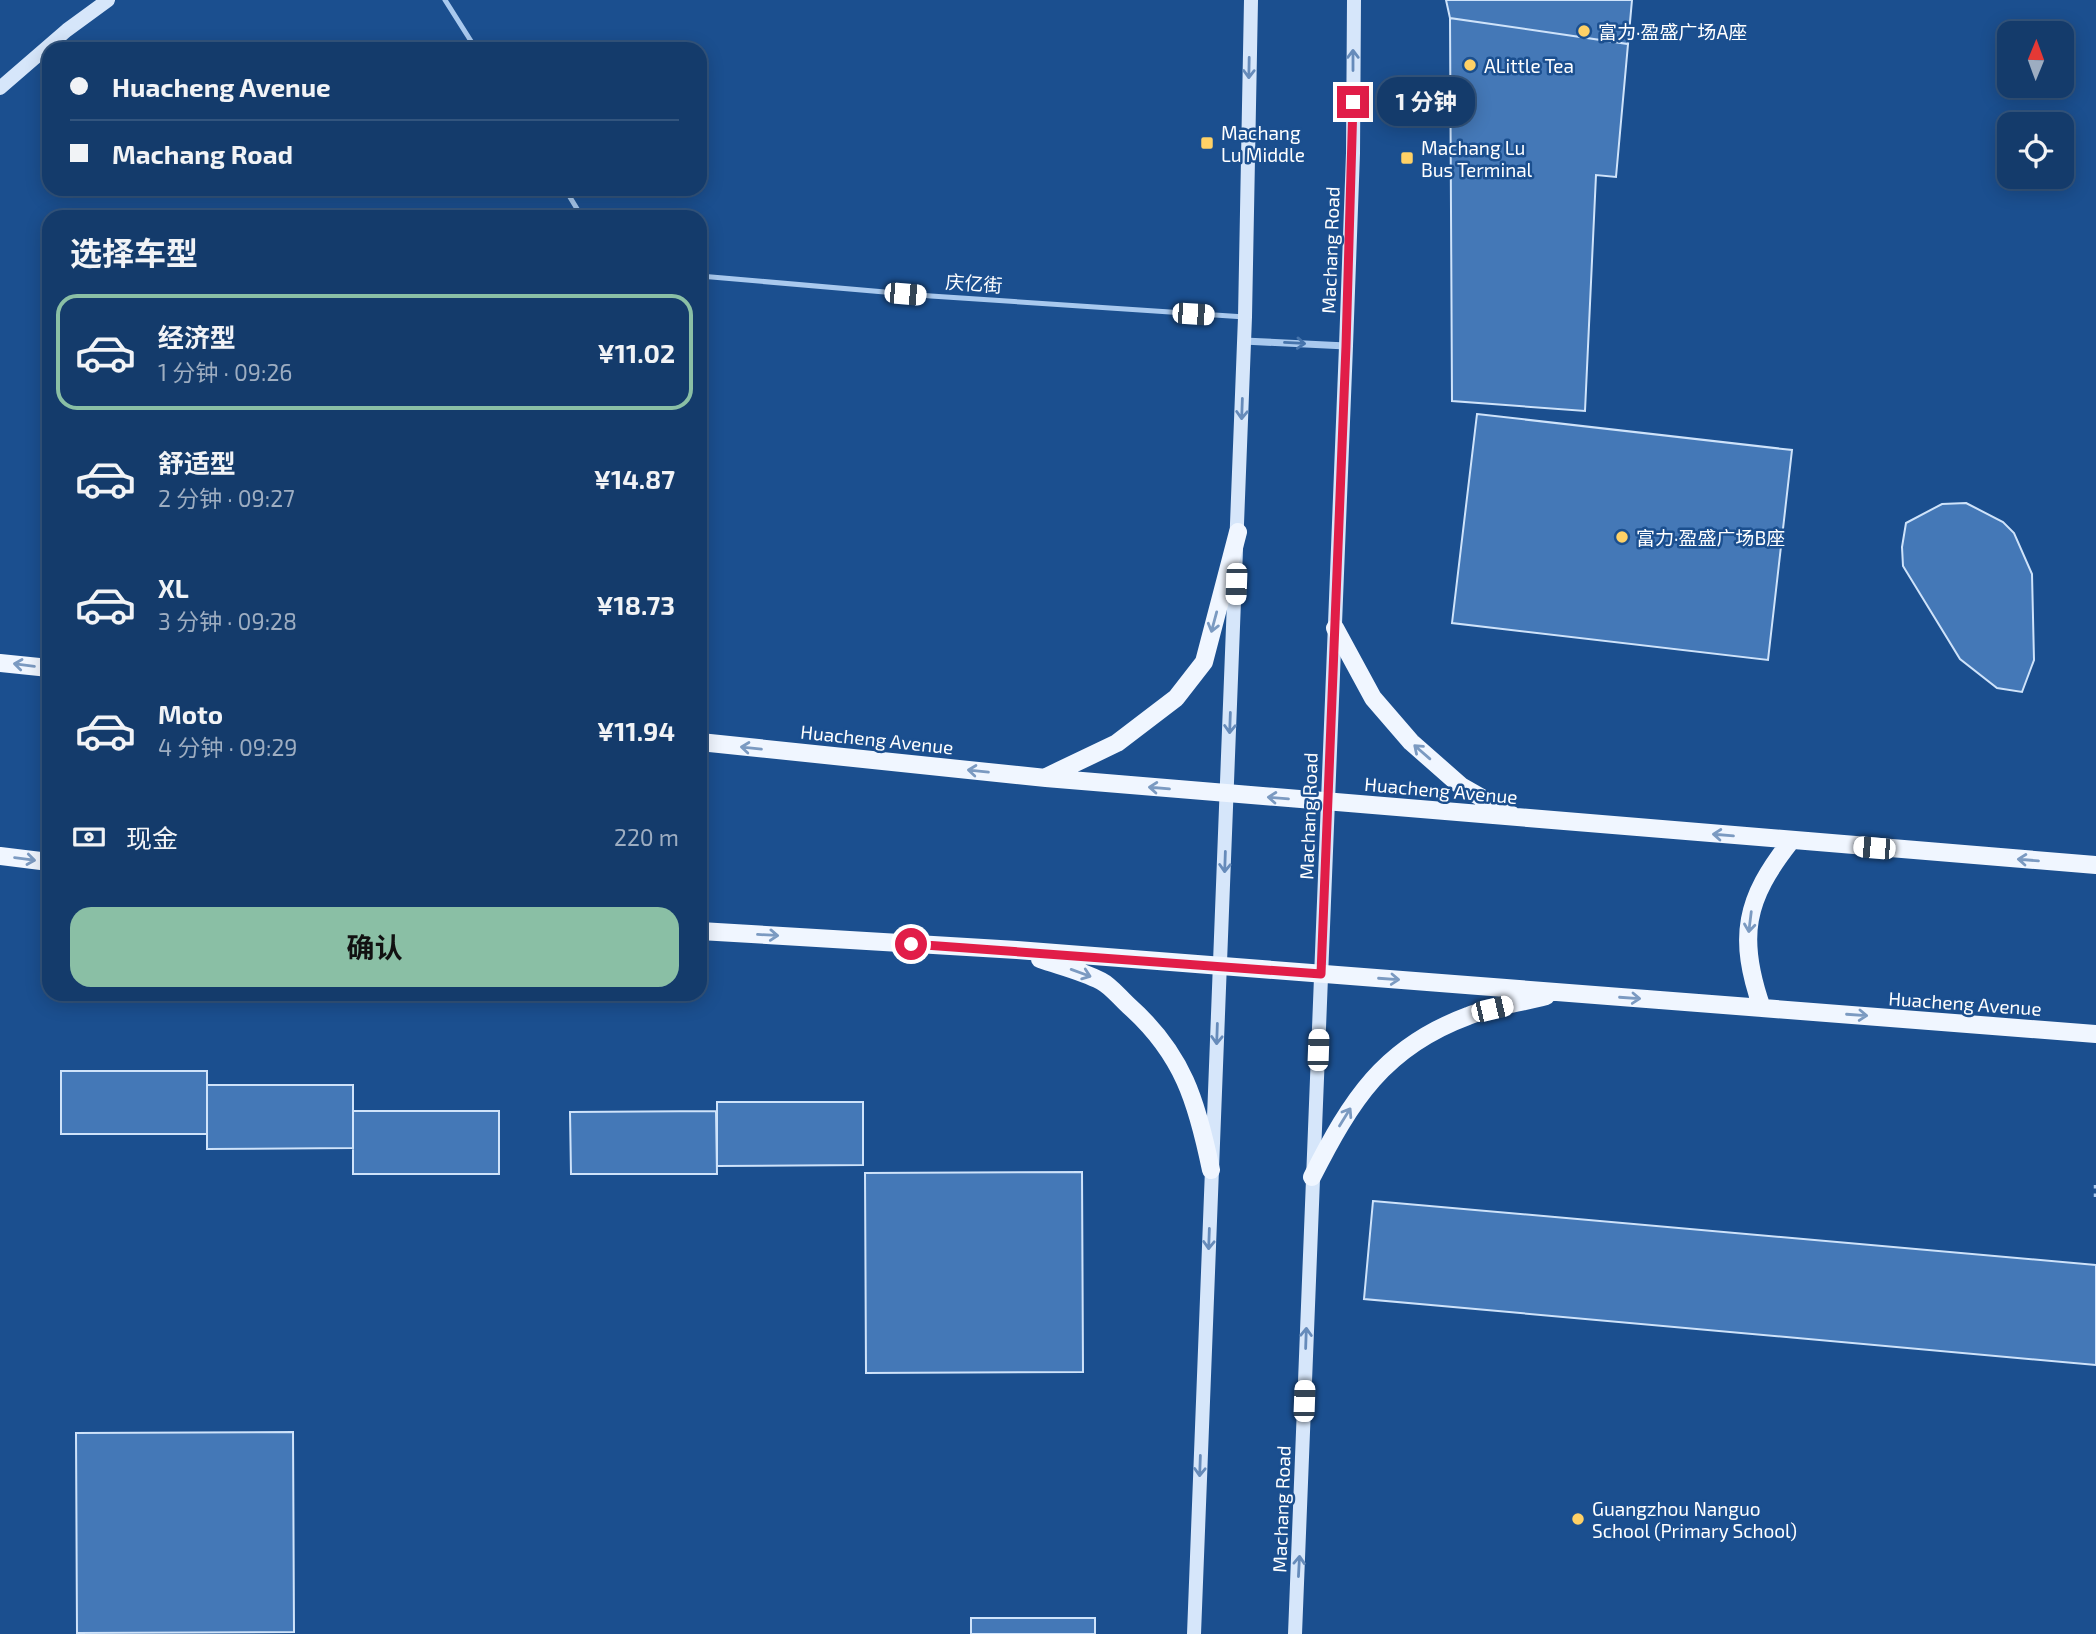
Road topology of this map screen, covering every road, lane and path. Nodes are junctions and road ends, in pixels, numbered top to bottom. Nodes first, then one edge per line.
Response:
1 (108, 0) edge
2 (445, 0) edge
3 (1251, 0) edge
4 (1354, 0) edge
5 (53, 42) edge
6 (472, 42) edge
7 (42, 52) edge
8 (0, 88) edge
9 (707, 277) edge
10 (1245, 317) junction
11 (1244, 341) junction
12 (1346, 346) junction
13 (1238, 532) junction
14 (1335, 628) junction
15 (0, 663) edge
16 (42, 667) edge
17 (707, 743) edge
18 (1045, 778) junction
19 (1227, 793) junction
20 (1328, 802) junction
21 (1518, 818) junction
22 (1791, 841) junction
23 (0, 856) edge
24 (42, 861) edge
25 (2096, 865) edge
26 (707, 931) edge
27 (1017, 950) junction
28 (1220, 966) junction
29 (1321, 974) junction
30 (1562, 992) junction
31 (1762, 1008) junction
32 (2096, 1034) edge
33 (1212, 1170) junction
34 (1312, 1177) junction
35 (2096, 1185) edge
36 (2096, 1198) edge
37 (1194, 1634) edge
38 (1295, 1634) edge

1 - 5 main road
2 - 6 lane
3 -> 10 main road
12 -> 4 main road, Machang Road
7 - 8 main road
9 - 10 lane, 庆亿街
10 - 11 main road
11 -> 12 street
11 -> 13 main road
12 - 14 main road, Machang Road
13 -> 18 main road
13 -> 19 main road
14 - 20 main road, Machang Road
21 -> 14 main road
16 -> 15 main road
18 -> 17 main road, Huacheng Avenue
19 -> 18 main road, Huacheng Avenue
20 -> 19 main road, Huacheng Avenue
19 -> 28 main road
20 - 21 main road, Huacheng Avenue
20 - 29 main road, Machang Road
22 -> 21 main road, Huacheng Avenue
25 -> 22 main road, Huacheng Avenue
22 -> 31 main road
23 -> 24 main road
26 -> 27 main road, Huacheng Avenue
27 - 28 main road, Huacheng Avenue
27 -> 33 main road
28 - 29 main road, Huacheng Avenue
28 -> 33 main road
29 -> 30 main road, Huacheng Avenue
29 - 34 main road, Machang Road
30 -> 31 main road, Huacheng Avenue
34 -> 30 main road
31 -> 32 main road, Huacheng Avenue
33 -> 37 main road
38 -> 34 main road, Machang Road
35 - 36 path

